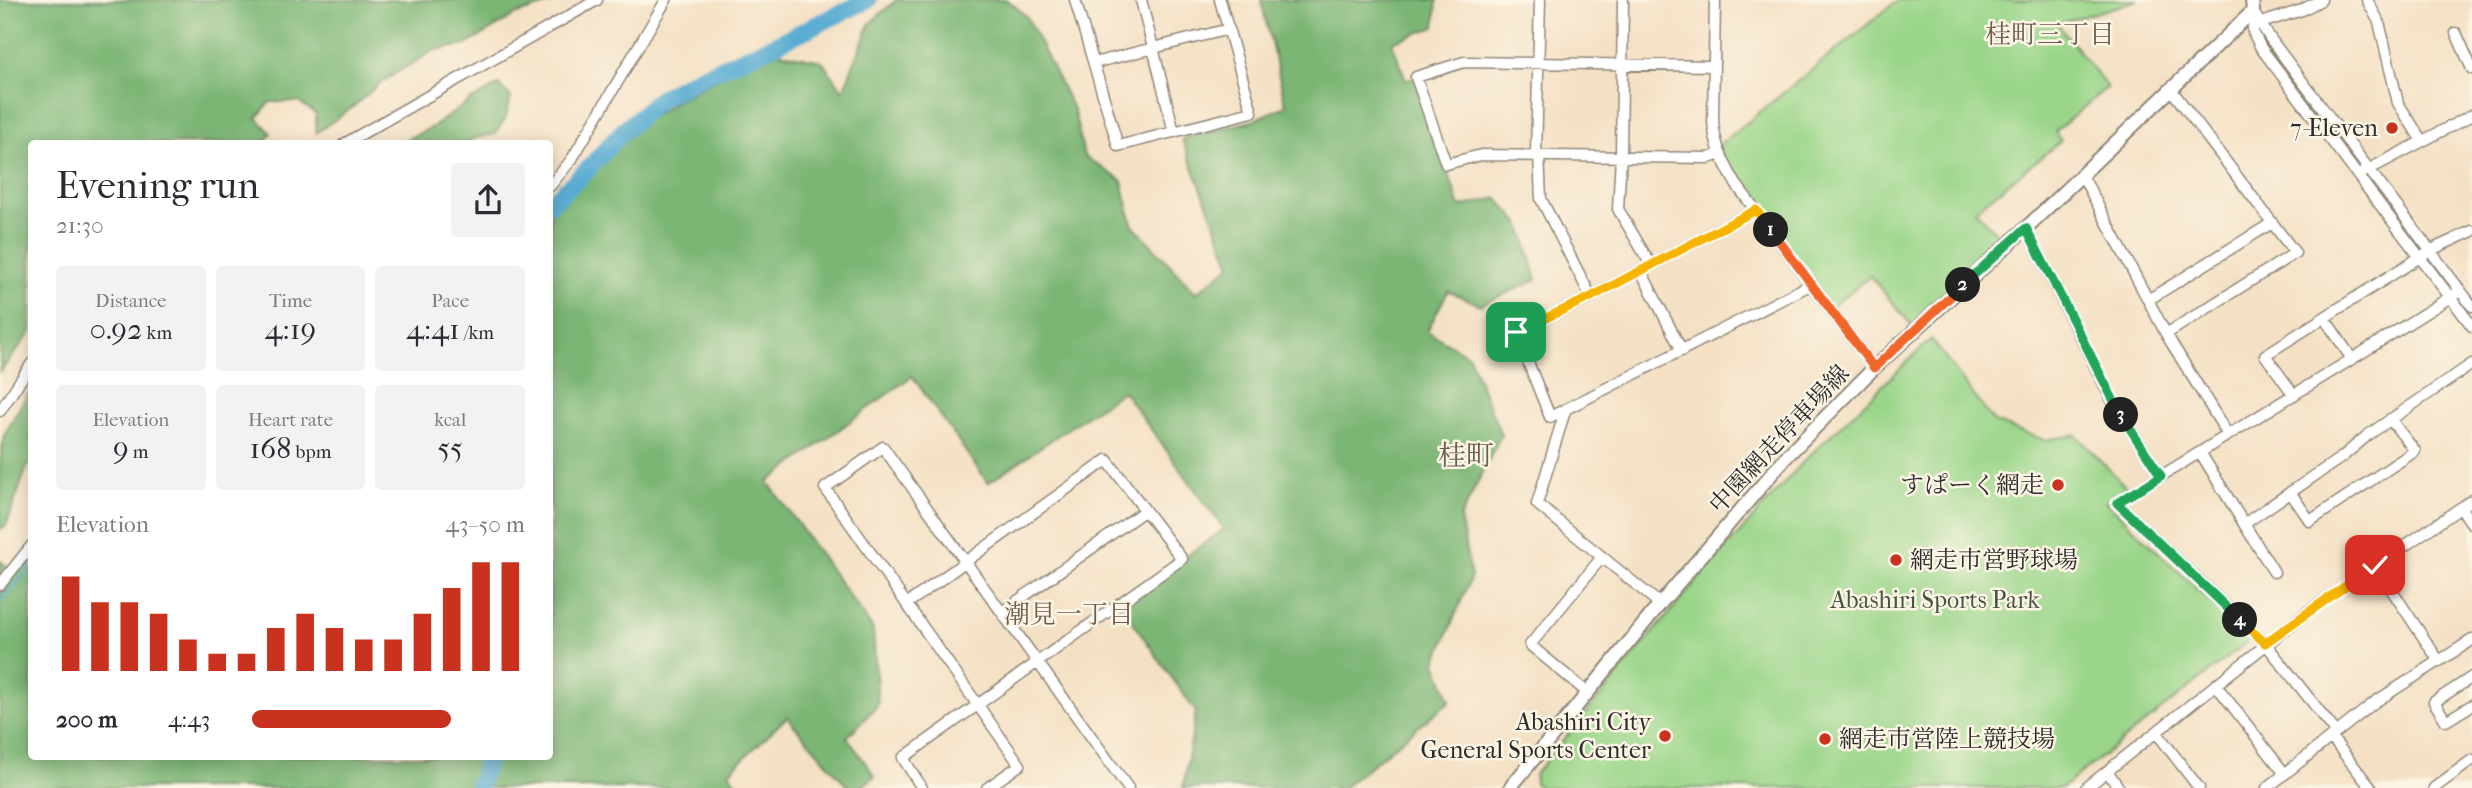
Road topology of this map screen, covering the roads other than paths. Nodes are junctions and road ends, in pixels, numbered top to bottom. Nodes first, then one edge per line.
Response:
1 (597, 0) edge
2 (666, 0) edge
3 (1075, 0) edge
4 (1141, 0) edge
5 (1220, 0) edge
6 (1539, 0) edge
7 (1623, 0) edge
8 (1715, 0) edge
9 (2321, 0) edge
10 (2367, 0) edge
11 (2252, 6) edge
12 (2261, 23) junction
13 (1228, 29) junction
14 (2456, 33) dead end
15 (1153, 48) junction
16 (1538, 62) junction
17 (1094, 63) junction
18 (1622, 64) junction
19 (1713, 66) junction
20 (2472, 69) edge
21 (2170, 88) junction
22 (2472, 115) edge
23 (1174, 132) junction
24 (351, 140) edge
25 (2422, 141) junction
26 (1538, 154) junction
27 (1720, 154) junction
28 (1621, 156) junction
29 (2368, 168) junction
30 (2082, 175) junction
31 (2358, 176) junction
32 (553, 182) edge
33 (1756, 210) junction
34 (2272, 223) junction
35 (2026, 228) junction
36 (2472, 230) edge
37 (2431, 250) junction
38 (2420, 257) junction
39 (1651, 265) junction
40 (1641, 271) junction
41 (1812, 284) junction
42 (2460, 290) junction
43 (1591, 297) junction
44 (2450, 297) junction
45 (2148, 300) junction
46 (2472, 306) edge
47 (2325, 319) junction
48 (2472, 326) edge
49 (2166, 334) junction
50 (1682, 351) junction
51 (2352, 359) junction
52 (2472, 364) edge
53 (1874, 368) junction
54 (28, 369) edge
55 (2294, 395) junction
56 (0, 411) edge
57 (1565, 411) junction
58 (2390, 419) junction
59 (2228, 435) junction
60 (2200, 452) junction
61 (2161, 476) junction
62 (2290, 492) junction
63 (2472, 500) edge
64 (2461, 508) junction
65 (1144, 511) junction
66 (2244, 524) junction
67 (2472, 524) edge
68 (28, 550) edge
69 (1602, 557) junction
70 (966, 561) junction
71 (2375, 565) junction
72 (2274, 572) dead end
73 (0, 585) edge
74 (908, 603) junction
75 (1660, 604) junction
76 (1002, 612) junction
77 (2472, 640) edge
78 (2265, 643) junction
79 (1038, 662) junction
80 (2439, 662) junction
81 (2472, 677) edge
82 (2216, 685) junction
83 (1588, 693) junction
84 (979, 704) junction
85 (2472, 705) edge
86 (2157, 733) junction
87 (2334, 734) junction
88 (2472, 760) edge
89 (2107, 771) junction
90 (2285, 774) junction
91 (1518, 785) edge
92 (922, 788) edge
93 (987, 788) edge
94 (1128, 788) edge
95 (2086, 788) edge
96 (2119, 788) edge
97 (2199, 788) edge
98 (2267, 788) edge
99 (2371, 788) edge
100 (2434, 788) edge

1 - 24 street
2 - 32 street
3 - 17 street
4 - 15 street
5 - 13 street
6 - 16 street
7 - 18 street
8 - 19 street
9 - 12 street
10 - 25 street
11 - 12 street
11 - 21 main road, 中園網走停車場線
11 - 31 street
12 - 29 street
13 - 15 street
13 - 23 street
14 - 20 street
15 - 17 street
15 - 23 street
16 - 18 street
16 - 26 street
16 - 26 street
17 - 23 street
18 - 19 street
18 - 28 street
19 - 27 street
21 - 30 main road, 中園網走停車場線
21 - 34 street
22 - 25 street
25 - 29 street
26 - 28 street
26 - 43 street
27 - 28 street
27 - 33 street
28 - 39 street
29 - 31 street
29 - 37 street
30 - 35 main road, 中園網走停車場線
30 - 45 street
31 - 38 street
33 - 39 street
33 - 41 street
34 - 45 street
34 - 49 street
35 - 53 main road, 中園網走停車場線
35 - 61 street
36 - 37 street
37 - 38 street
37 - 42 street
38 - 44 street
38 - 47 street
39 - 40 street
40 - 43 street
40 - 50 street
41 - 50 street
41 - 53 street
42 - 44 street
42 - 46 street
43 - 57 street
44 - 48 street
44 - 51 street
45 - 49 street
47 - 51 street
47 - 55 street
49 - 59 street
50 - 57 street
51 - 55 street
52 - 58 street
53 - 75 main road, 中園網走停車場線
54 - 56 street
55 - 59 street
57 - 69 street
58 - 62 street
58 - 62 street
59 - 60 street
60 - 61 street
60 - 66 street
61 - 78 street
62 - 66 street
63 - 64 street
64 - 67 street
64 - 71 street
65 - 70 street
65 - 76 street
65 - 79 street
66 - 72 street
68 - 73 street
69 - 75 street
69 - 83 street
70 - 74 street
70 - 74 street
70 - 76 street
71 - 78 street
71 - 80 street
74 - 84 street
75 - 83 main road, 中園網走停車場線
76 - 79 street
77 - 80 street
78 - 82 street
78 - 87 street
79 - 84 street
79 - 94 street
80 - 87 street
81 - 85 street
82 - 86 street
82 - 90 street
83 - 91 main road, 中園網走停車場線
84 - 92 street
84 - 93 street
86 - 89 street
86 - 97 street
87 - 90 street
87 - 99 street
88 - 100 street
89 - 95 street
89 - 96 street
90 - 98 street

